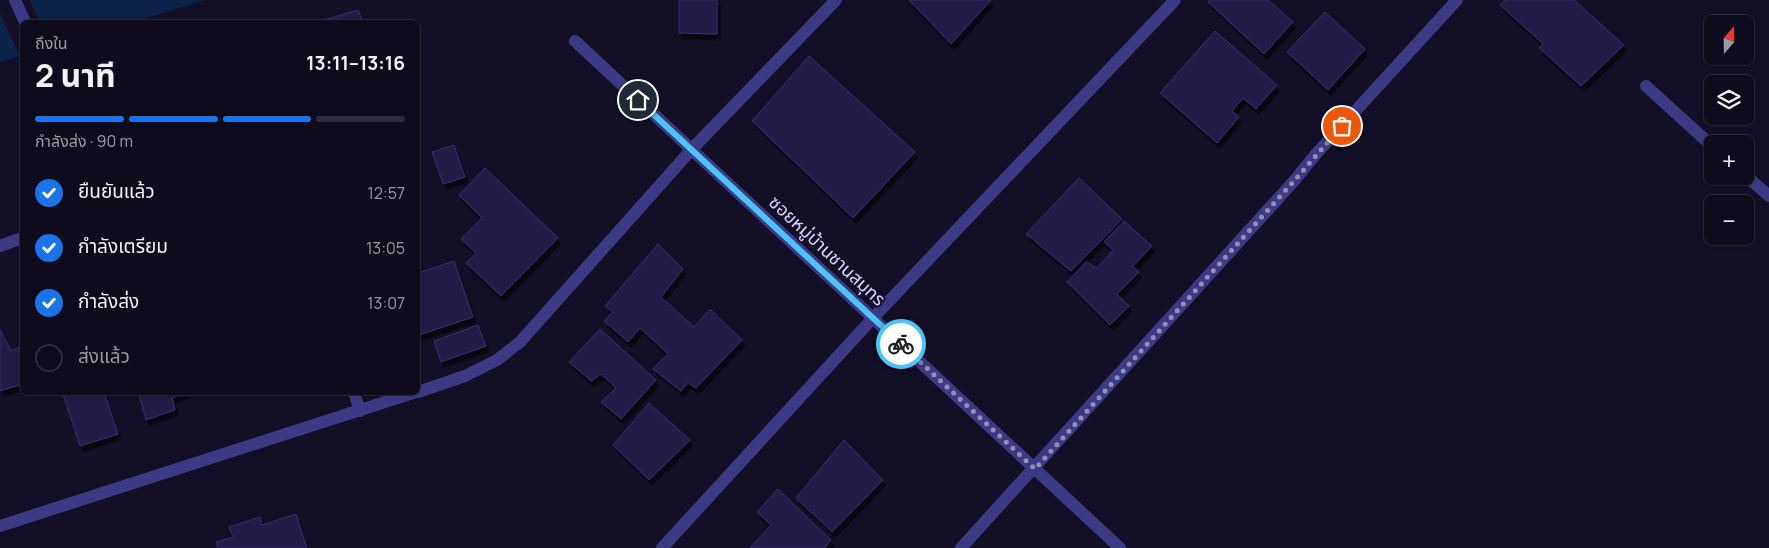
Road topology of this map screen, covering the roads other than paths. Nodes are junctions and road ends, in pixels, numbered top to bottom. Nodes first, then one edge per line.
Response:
1 (14, 0) edge
2 (836, 0) edge
3 (1175, 0) edge
4 (1457, 0) edge
5 (24, 20) edge
6 (575, 41) dead end
7 (1646, 86) dead end
8 (1704, 139) edge
9 (692, 150) junction
10 (1754, 183) edge
11 (1769, 196) edge
12 (20, 239) edge
13 (0, 246) edge
14 (873, 318) junction
15 (420, 391) edge
16 (355, 395) edge
17 (408, 395) edge
18 (360, 411) junction
19 (1035, 469) junction
20 (0, 526) edge
21 (662, 548) edge
22 (961, 548) edge
23 (1120, 548) edge

1 - 5 street
2 - 9 street
3 - 14 street
4 - 19 street
6 - 9 street, ซอยหมู่บ้านชานสมุทร
7 - 8 street
9 - 14 street, ซอยหมู่บ้านชานสมุทร
9 - 15 street
10 - 11 street
12 - 13 street
14 - 19 street, ซอยหมู่บ้านชานสมุทร
14 - 21 street
16 - 18 street
17 - 18 street
18 - 20 street
19 - 22 street
19 - 23 street, ซอยหมู่บ้านชานสมุทร

